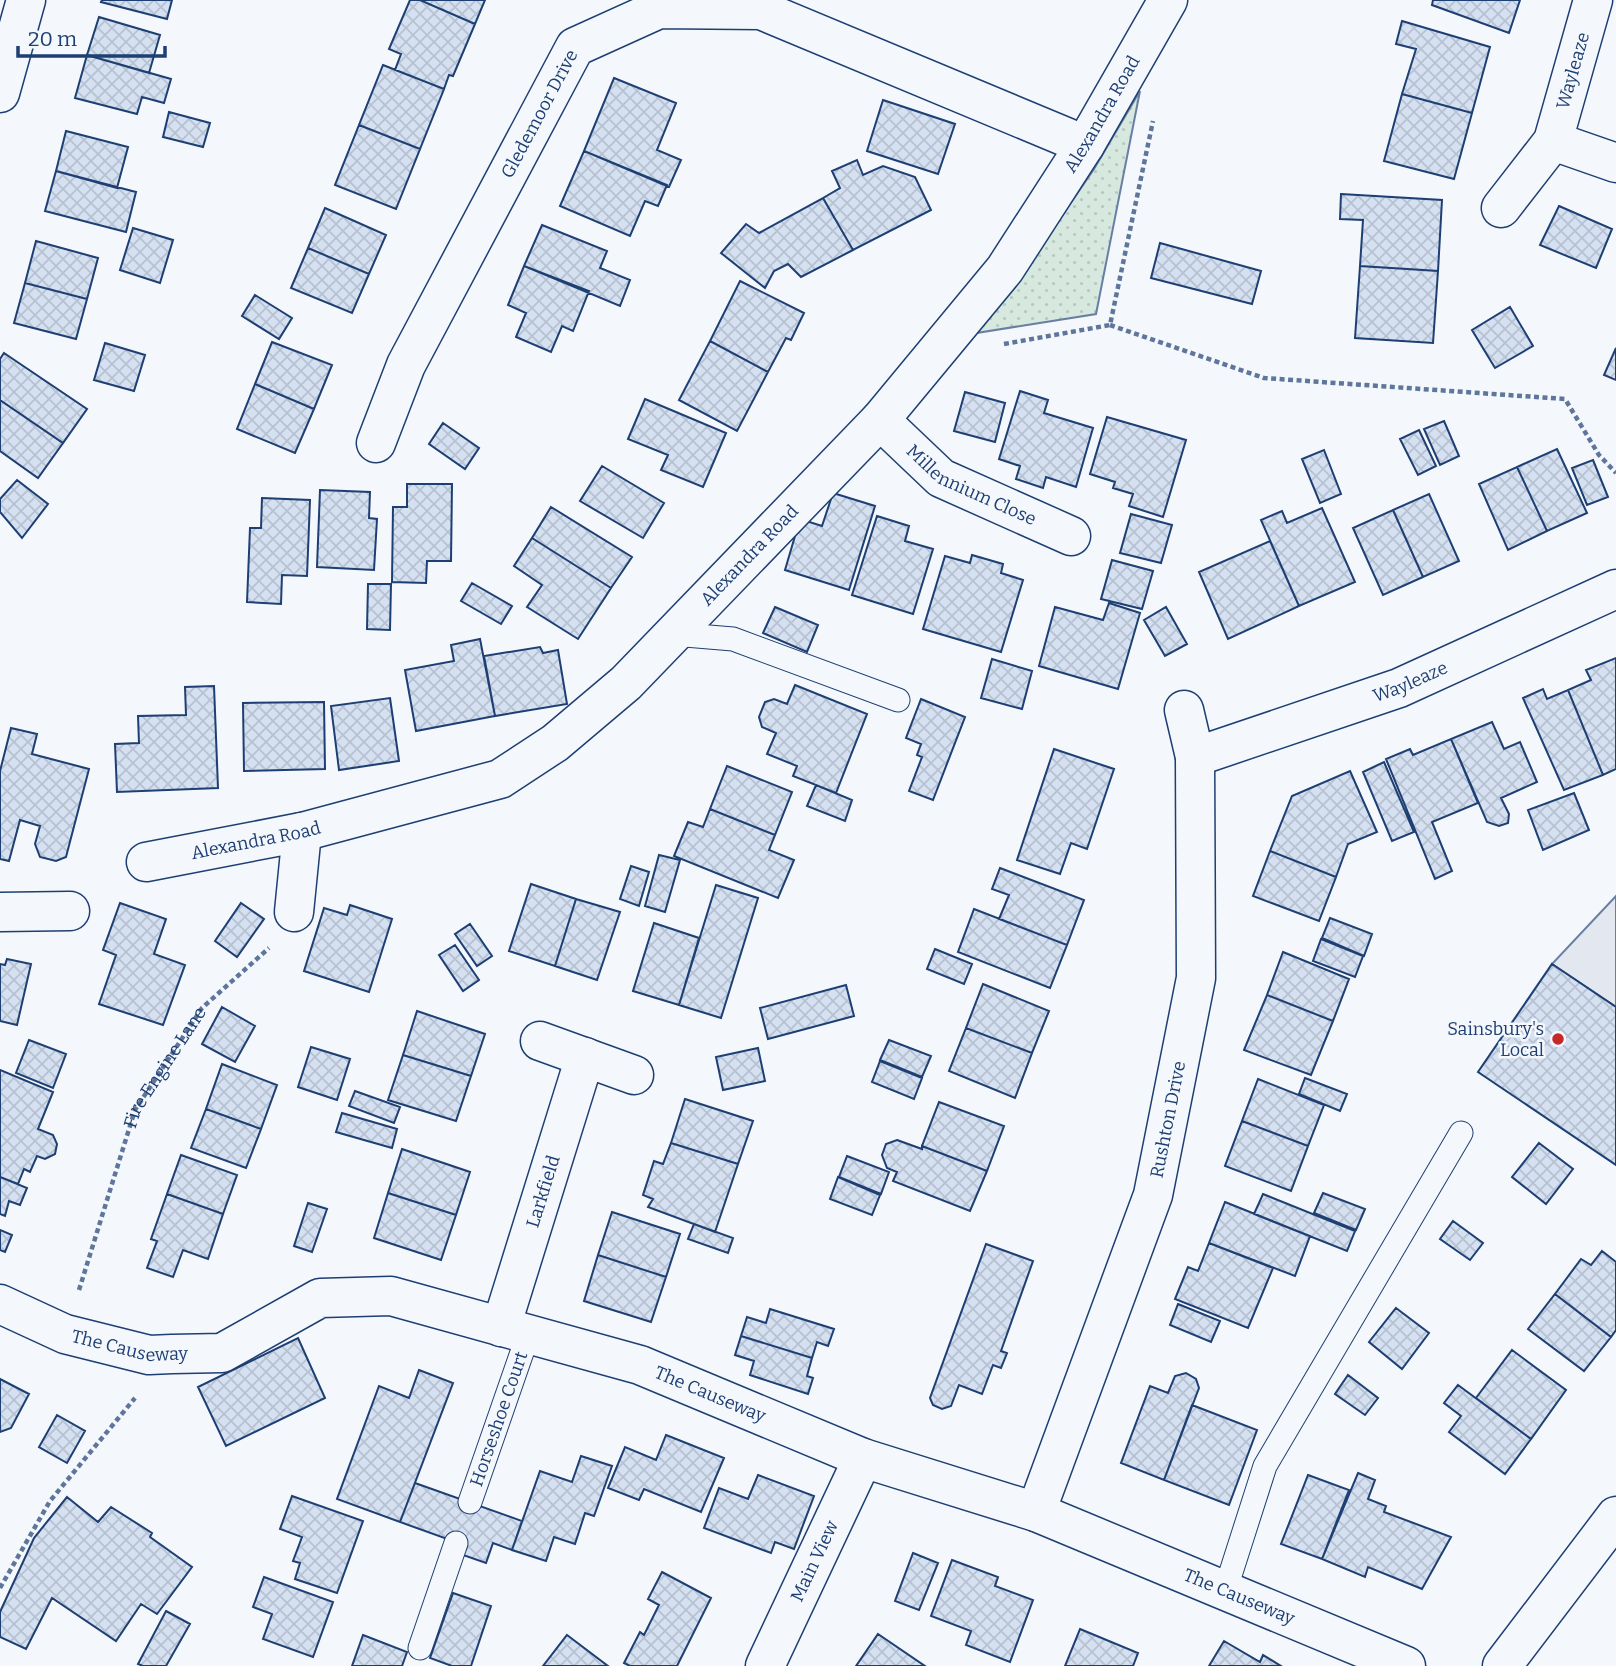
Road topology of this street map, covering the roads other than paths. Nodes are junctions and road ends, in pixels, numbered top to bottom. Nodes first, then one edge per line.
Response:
1 (25, 0) edge
2 (1168, 0) edge
3 (1593, 0) edge
4 (0, 93) edge
5 (1553, 141) junction
6 (1085, 145) junction
7 (1616, 163) edge
8 (1501, 208) dead end
9 (880, 420) junction
10 (376, 443) dead end
11 (1071, 536) dead end
12 (1616, 589) edge
13 (673, 634) junction
14 (898, 700) dead end
15 (1184, 710) dead end
16 (1195, 757) junction
17 (302, 832) junction
18 (146, 862) dead end
19 (70, 911) dead end
20 (0, 912) edge
21 (294, 912) road end
22 (540, 1041) dead end
23 (585, 1057) junction
24 (634, 1075) dead end
25 (1461, 1133) dead end
26 (0, 1304) edge
27 (515, 1331) junction
28 (863, 1458) junction
29 (470, 1502) dead end
30 (1036, 1512) junction
31 (1616, 1516) edge
32 (456, 1542) dead end
33 (1225, 1591) junction
34 (420, 1648) dead end
35 (765, 1666) edge
36 (1406, 1666) edge
37 (1502, 1666) edge

1 - 4 street
2 - 6 street, Alexandra Road
3 - 5 street, Wayleaze
5 - 7 street
5 - 8 street, Wayleaze
6 - 9 street, Alexandra Road
6 - 10 street, Gledemoor Drive
9 - 11 street, Millennium Close
9 - 13 street, Alexandra Road
12 - 16 street, Wayleaze
13 - 14 lane
13 - 17 street, Alexandra Road
15 - 16 street, Rushton Drive
16 - 30 street, Rushton Drive
17 - 18 street, Alexandra Road
17 - 21 street
19 - 20 street
22 - 23 street
23 - 24 street
23 - 27 street, Larkfield
25 - 33 lane
26 - 27 street, The Causeway
27 - 28 street, The Causeway
27 - 29 lane, Horseshoe Court
28 - 30 street, The Causeway
28 - 35 street, Main View
30 - 33 street, The Causeway
31 - 37 street
32 - 34 lane
33 - 36 street, The Causeway

